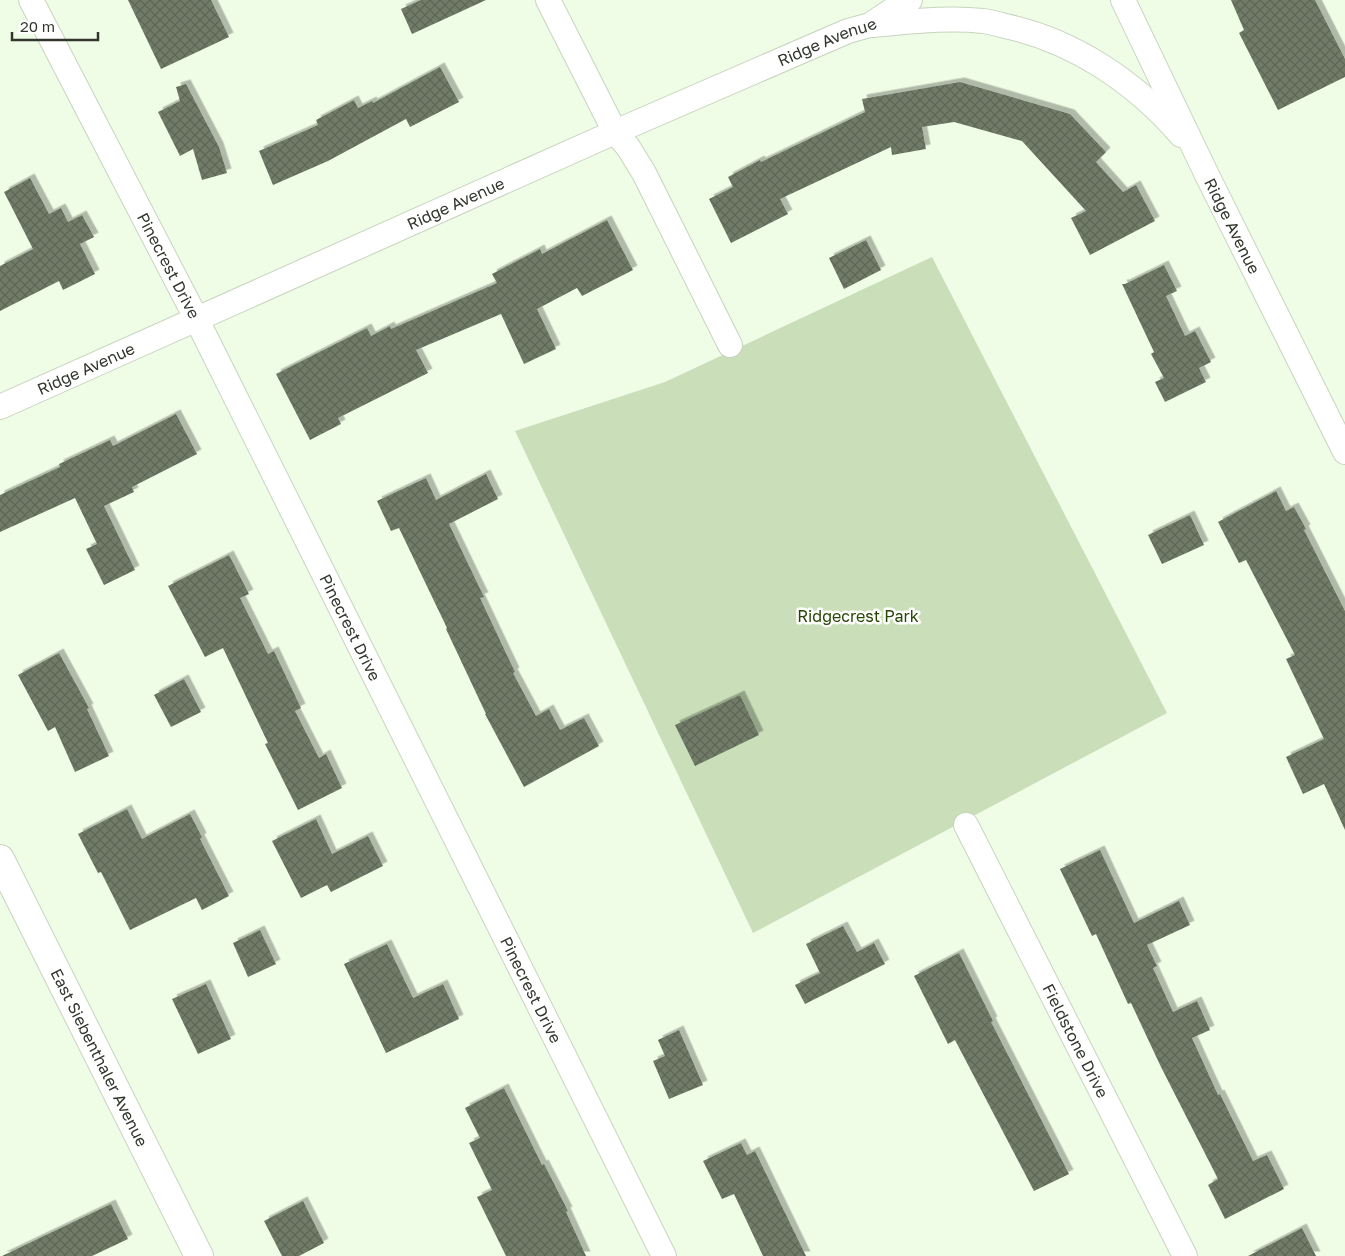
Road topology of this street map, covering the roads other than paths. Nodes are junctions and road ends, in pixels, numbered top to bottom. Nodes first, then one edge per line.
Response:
1 (31, 0) edge
2 (548, 0) edge
3 (910, 0) edge
4 (1123, 0) edge
5 (870, 25) junction
6 (616, 132) junction
7 (1206, 173) junction
8 (196, 318) junction
9 (730, 345) dead end
10 (0, 407) edge
11 (1345, 452) edge
12 (966, 825) dead end
13 (0, 859) edge
14 (7, 891) edge
15 (199, 1256) edge
16 (664, 1256) edge
17 (1185, 1256) edge

1 - 8 street, Pinecrest Drive
2 - 6 street
3 - 5 street, Ridge Avenue
4 - 7 street, Ridge Avenue
5 - 6 street, Ridge Avenue
5 - 7 street
6 - 8 street, Ridge Avenue
6 - 9 street
7 - 11 street, Ridge Avenue
8 - 10 street, Ridge Avenue
8 - 16 street, Pinecrest Drive
12 - 17 street, Fieldstone Drive
13 - 14 main road, East Siebenthaler Avenue
14 - 15 main road, East Siebenthaler Avenue

